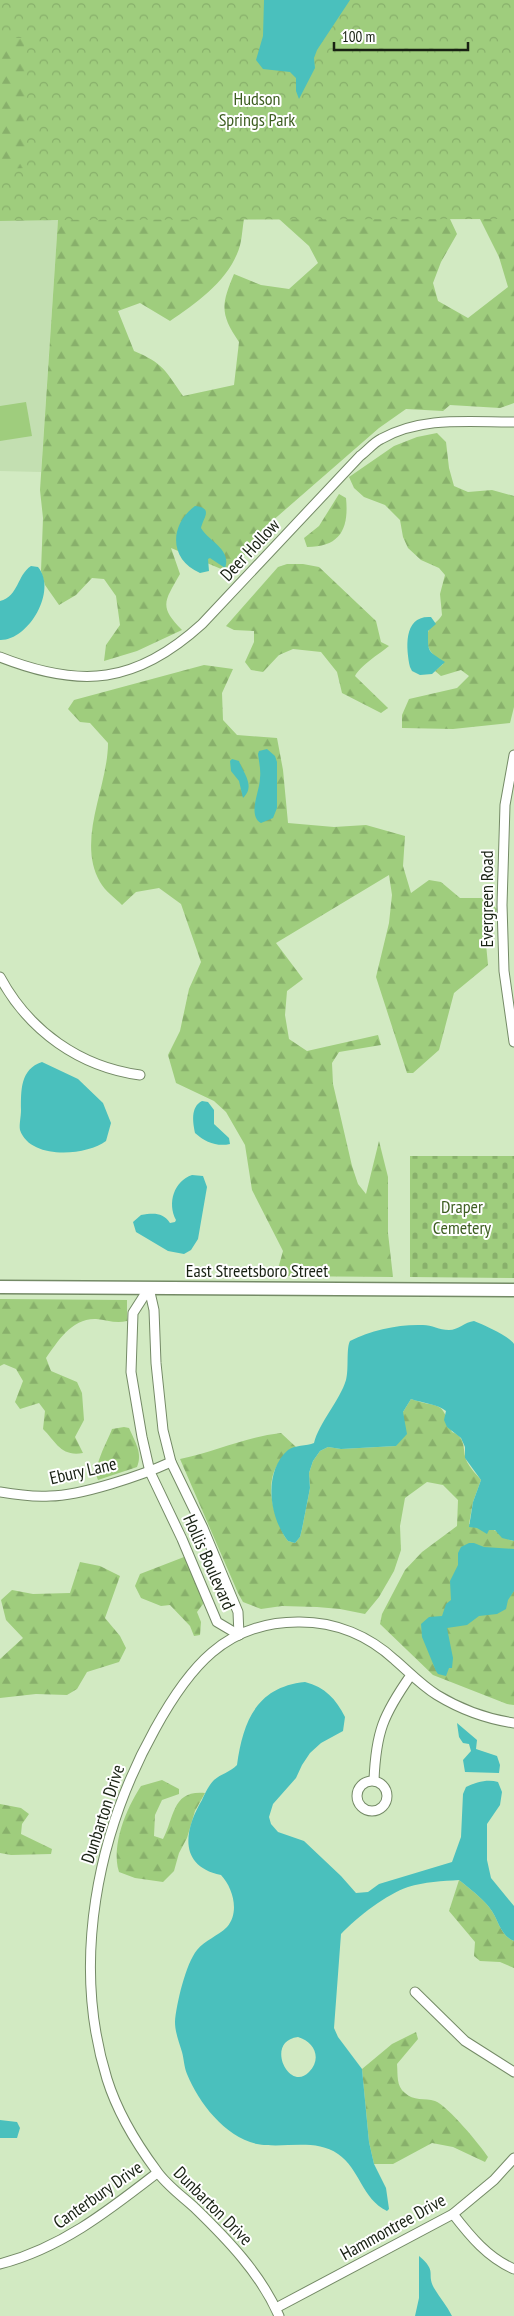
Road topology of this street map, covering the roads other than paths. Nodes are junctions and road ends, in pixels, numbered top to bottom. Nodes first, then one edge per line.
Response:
1 (514, 422) edge
2 (0, 657) edge
3 (514, 756) edge
4 (0, 977) edge
5 (514, 1042) edge
6 (140, 1075) dead end
7 (0, 1287) edge
8 (149, 1288) junction
9 (514, 1290) edge
10 (171, 1462) junction
11 (150, 1472) junction
12 (0, 1492) edge
13 (239, 1635) junction
14 (411, 1675) junction
15 (514, 1723) edge
16 (374, 1780) dead end
17 (415, 1992) dead end
18 (514, 2072) edge
19 (514, 2158) edge
20 (157, 2173) junction
21 (453, 2214) junction
22 (0, 2264) edge
23 (514, 2269) edge
24 (277, 2312) edge

1 - 2 street, Deer Hollow
3 - 5 street, Evergreen Road
4 - 6 street
7 - 8 main road, East Streetsboro Street
8 - 9 main road, East Streetsboro Street
8 - 10 street, Hollis Boulevard
8 - 11 street, Hollis Boulevard
10 - 11 street, Ebury Lane
10 - 13 street, Hollis Boulevard
11 - 12 street, Ebury Lane
11 - 13 street, Hollis Boulevard
13 - 14 street, Dunbarton Drive
13 - 20 street, Dunbarton Drive
14 - 15 street, Dunbarton Drive
14 - 16 street
17 - 18 street
19 - 21 street, Hammontree Drive
20 - 22 street, Canterbury Drive
20 - 24 street, Dunbarton Drive
21 - 23 street
21 - 24 street, Hammontree Drive

